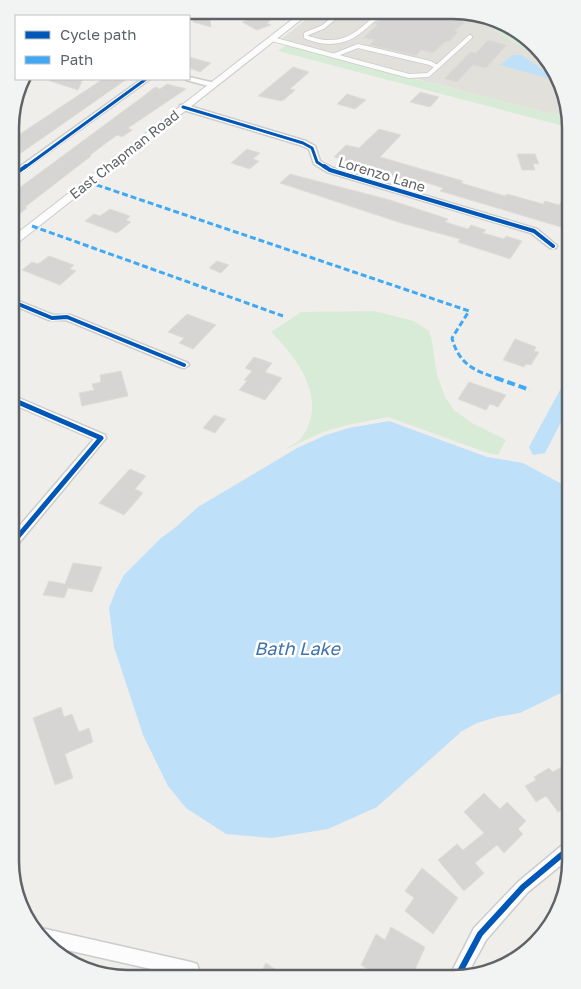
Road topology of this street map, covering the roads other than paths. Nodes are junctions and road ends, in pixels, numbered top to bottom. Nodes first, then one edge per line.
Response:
1 (298, 19) edge
2 (333, 19) edge
3 (374, 19) edge
4 (470, 37) dead end
5 (272, 39) junction
6 (335, 55) junction
7 (437, 66) junction
8 (145, 80) edge
9 (190, 80) edge
10 (212, 85) junction
11 (184, 107) junction
12 (19, 171) edge
13 (19, 237) edge
14 (553, 246) dead end
15 (19, 304) edge
16 (184, 364) dead end
17 (19, 403) edge
18 (19, 535) edge
19 (562, 854) edge
20 (51, 938) edge
21 (461, 969) edge
22 (191, 970) dead end

1 - 5 street, East Chapman Road
2 - 3 lane
4 - 7 lane
5 - 6 lane
5 - 10 street, East Chapman Road
6 - 7 lane
6 - 7 lane
8 - 12 street
9 - 10 street
10 - 11 street, East Chapman Road
11 - 13 street, East Chapman Road
11 - 14 street, Lorenzo Lane
15 - 16 street
17 - 18 street
19 - 21 street
20 - 22 street

